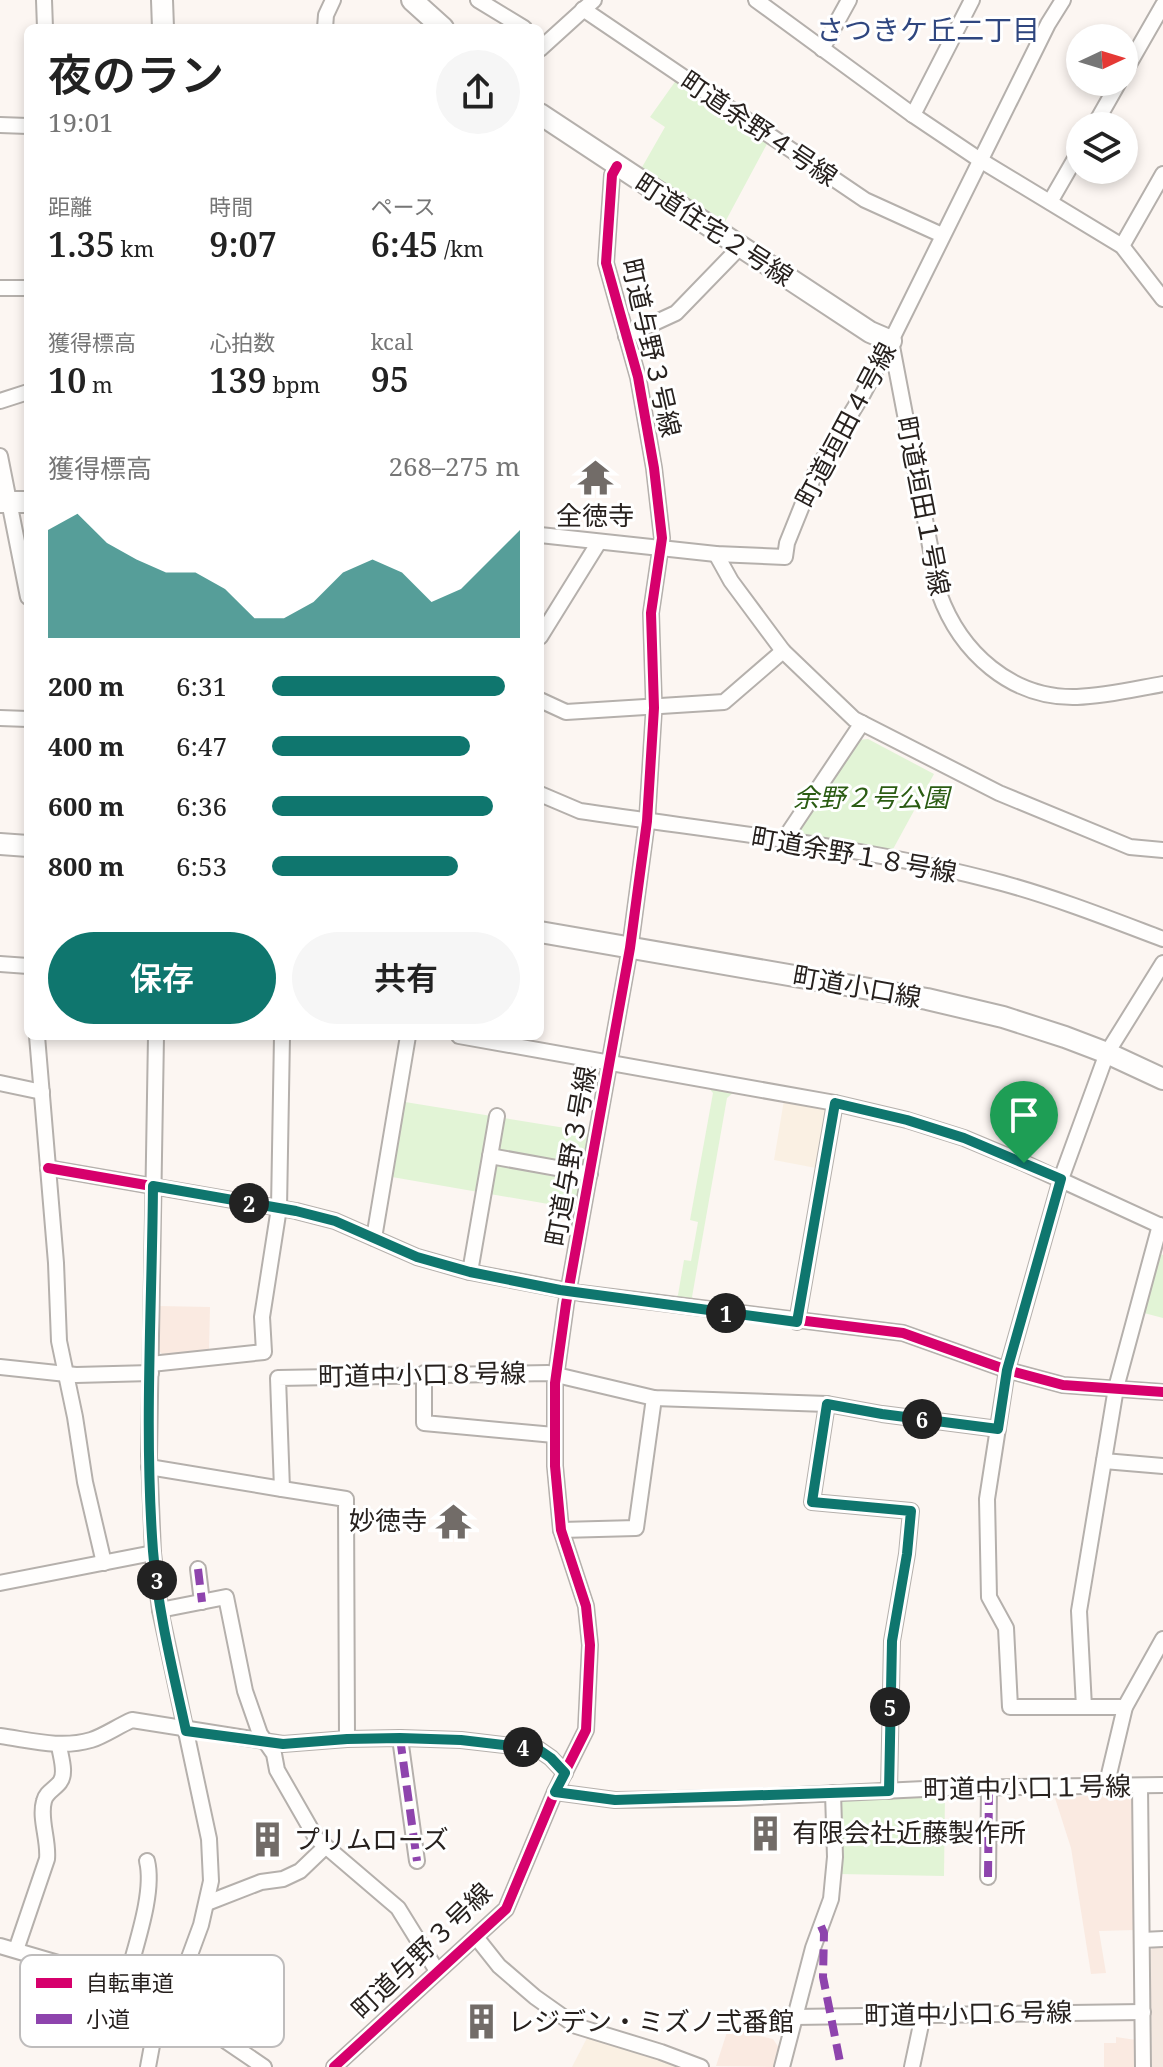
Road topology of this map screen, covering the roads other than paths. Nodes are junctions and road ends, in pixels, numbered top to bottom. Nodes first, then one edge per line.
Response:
1 (44, 0) edge
2 (162, 0) edge
3 (333, 0) edge
4 (412, 0) edge
5 (478, 0) edge
6 (756, 0) edge
7 (849, 0) edge
8 (972, 0) edge
9 (1063, 0) edge
10 (589, 5) edge
11 (1163, 5) edge
12 (45, 24) edge
13 (163, 24) edge
14 (325, 24) edge
15 (439, 24) edge
16 (517, 24) edge
17 (544, 41) edge
18 (822, 49) junction
19 (1138, 49) edge
20 (913, 115) junction
21 (544, 117) edge
22 (0, 125) edge
23 (24, 126) edge
24 (980, 160) junction
25 (617, 166) junction
26 (1066, 174) edge
27 (1163, 174) edge
28 (1050, 202) junction
29 (942, 235) junction
30 (1122, 246) junction
31 (740, 247) junction
32 (0, 288) edge
33 (24, 288) edge
34 (1163, 299) edge
35 (626, 336) junction
36 (891, 341) junction
37 (24, 393) edge
38 (0, 401) edge
39 (0, 456) edge
40 (12, 502) edge
41 (544, 535) edge
42 (599, 542) junction
43 (660, 548) junction
44 (716, 554) junction
45 (24, 573) edge
46 (544, 631) edge
47 (783, 651) junction
48 (1163, 684) edge
49 (544, 702) edge
50 (654, 708) junction
51 (0, 718) edge
52 (24, 719) edge
53 (862, 723) junction
54 (544, 796) edge
55 (647, 821) junction
56 (783, 841) junction
57 (0, 844) edge
58 (24, 846) edge
59 (1163, 850) edge
60 (544, 933) edge
61 (1163, 939) edge
62 (630, 948) junction
63 (1163, 963) edge
64 (0, 964) edge
65 (24, 966) edge
66 (37, 1040) edge
67 (156, 1040) edge
68 (282, 1040) edge
69 (407, 1040) edge
70 (482, 1040) edge
71 (1107, 1053) junction
72 (610, 1062) junction
73 (1163, 1079) edge
74 (0, 1083) edge
75 (42, 1092) junction
76 (835, 1103) junction
77 (497, 1116) dead end
78 (490, 1156) junction
79 (48, 1168) junction
80 (590, 1174) junction
81 (1061, 1179) junction
82 (153, 1186) junction
83 (279, 1208) junction
84 (1161, 1226) edge
85 (374, 1238) junction
86 (470, 1272) junction
87 (569, 1292) junction
88 (797, 1322) junction
89 (0, 1367) edge
90 (151, 1368) junction
91 (1007, 1370) junction
92 (424, 1373) junction
93 (65, 1375) junction
94 (556, 1376) junction
95 (1116, 1388) junction
96 (1163, 1392) edge
97 (654, 1398) junction
98 (827, 1404) junction
99 (998, 1429) junction
100 (554, 1435) junction
101 (1104, 1461) junction
102 (1163, 1466) edge
103 (149, 1467) junction
104 (282, 1489) junction
105 (561, 1530) junction
106 (153, 1553) junction
107 (104, 1563) junction
108 (198, 1569) dead end
109 (0, 1583) edge
110 (202, 1602) junction
111 (160, 1610) junction
112 (1163, 1639) edge
113 (1084, 1707) junction
114 (1125, 1707) junction
115 (186, 1731) junction
116 (0, 1736) edge
117 (400, 1738) junction
118 (347, 1739) junction
119 (266, 1743) junction
120 (59, 1745) junction
121 (565, 1773) junction
122 (1163, 1785) edge
123 (1140, 1786) junction
124 (1106, 1787) junction
125 (989, 1789) junction
126 (889, 1791) junction
127 (555, 1792) junction
128 (833, 1793) junction
129 (325, 1847) junction
130 (147, 1861) dead end
131 (417, 1861) dead end
132 (988, 1877) dead end
133 (207, 1903) junction
134 (476, 1937) junction
135 (1163, 1939) edge
136 (1142, 1940) junction
137 (0, 1946) edge
138 (16, 1950) junction
139 (33, 1955) edge
140 (133, 1955) edge
141 (189, 1955) edge
142 (437, 1971) junction
143 (1143, 2012) junction
144 (923, 2015) junction
145 (794, 2017) junction
146 (152, 2047) edge
147 (236, 2047) edge
148 (148, 2067) edge
149 (264, 2067) edge
150 (334, 2067) edge
151 (701, 2067) edge
152 (782, 2067) edge
153 (912, 2067) edge
154 (1143, 2067) edge

1 - 12 street
2 - 13 street
3 - 14 street
4 - 15 street
5 - 16 street
6 - 18 street
7 - 18 street
8 - 20 street
9 - 24 street, 町道垣田４号線
10 - 17 street
10 - 29 street, 町道余野４号線
11 - 19 street
18 - 20 street
20 - 24 street
21 - 25 street, 町道住宅２号線
22 - 23 street
24 - 28 street
24 - 29 street, 町道垣田４号線
25 - 31 street, 町道住宅２号線
25 - 35 street, 町道与野３号線
26 - 28 street
27 - 30 street
28 - 30 street
29 - 36 street, 町道垣田４号線
30 - 34 street
31 - 35 street
31 - 36 street, 町道住宅２号線
32 - 33 street
35 - 43 street, 町道与野３号線
36 - 44 street, 町道垣田４号線
36 - 48 street, 町道垣田１号線
37 - 38 street
39 - 40 street
40 - 45 street
41 - 42 street, 町道垣田４号線
42 - 43 street, 町道垣田４号線
42 - 46 street
43 - 44 street, 町道垣田４号線
43 - 50 street, 町道与野３号線
44 - 47 street
47 - 50 street
47 - 53 street
49 - 50 street
50 - 55 street, 町道与野３号線
51 - 52 street
53 - 56 street
53 - 59 street
54 - 55 street, 町道余野１８号線
55 - 56 street, 町道余野１８号線
55 - 62 street, 町道与野３号線
56 - 61 street, 町道余野１８号線
57 - 58 street
60 - 62 street, 町道小口線
62 - 71 street, 町道小口線
62 - 72 street, 町道与野３号線
63 - 71 street
64 - 65 street
66 - 75 street
67 - 82 street
68 - 83 street
69 - 85 street
70 - 72 street
71 - 73 street, 町道小口線
71 - 81 street
72 - 76 street
72 - 80 street, 町道与野３号線
74 - 75 street
75 - 79 street
76 - 81 street
76 - 88 street
77 - 78 street
78 - 80 street
78 - 86 street
79 - 82 street
79 - 93 street
80 - 87 street, 町道与野３号線
81 - 84 street
81 - 91 street
82 - 83 street
82 - 90 street
83 - 85 street
83 - 90 street
84 - 95 street
85 - 86 street
86 - 87 street
87 - 88 street
87 - 94 street, 町道与野３号線
88 - 91 street
89 - 93 street
90 - 93 street
90 - 103 street
91 - 95 street
91 - 99 street
92 - 94 street, 町道中小口８号線
92 - 100 street
92 - 104 street, 町道中小口８号線
93 - 107 street
94 - 97 street, 町道中小口８号線
94 - 100 street, 町道与野３号線
95 - 96 street
95 - 101 street
97 - 98 street, 町道中小口８号線
97 - 105 street
98 - 99 street, 町道中小口８号線
98 - 126 street
99 - 113 street
100 - 105 street, 町道与野３号線
101 - 102 street
101 - 113 street
103 - 104 street
103 - 106 street
104 - 118 street
105 - 121 street, 町道与野３号線
106 - 107 street
106 - 111 street
107 - 109 street
108 - 110 street
110 - 111 street
110 - 119 street
111 - 115 street
112 - 114 street
113 - 114 street
114 - 124 street
115 - 119 street
115 - 120 street
115 - 133 street
116 - 120 street
117 - 118 street
117 - 121 street
117 - 131 street
118 - 119 street
119 - 129 street
120 - 138 street
121 - 127 street, 町道与野３号線
122 - 123 street, 町道中小口１号線
123 - 124 street, 町道中小口１号線
123 - 136 street
124 - 125 street, 町道中小口１号線
125 - 126 street, 町道中小口１号線
125 - 132 street
126 - 128 street, 町道中小口１号線
127 - 128 street, 町道中小口１号線
127 - 134 street, 町道与野３号線
128 - 145 street
129 - 133 street
129 - 142 street
130 - 140 street
133 - 141 street
134 - 142 street, 町道与野３号線
134 - 151 street
135 - 136 street
136 - 143 street
137 - 138 street
138 - 139 street
142 - 150 street, 町道与野３号線
143 - 144 street, 町道中小口６号線
143 - 154 street
144 - 145 street, 町道中小口６号線
144 - 153 street
145 - 152 street
146 - 148 street
147 - 149 street

